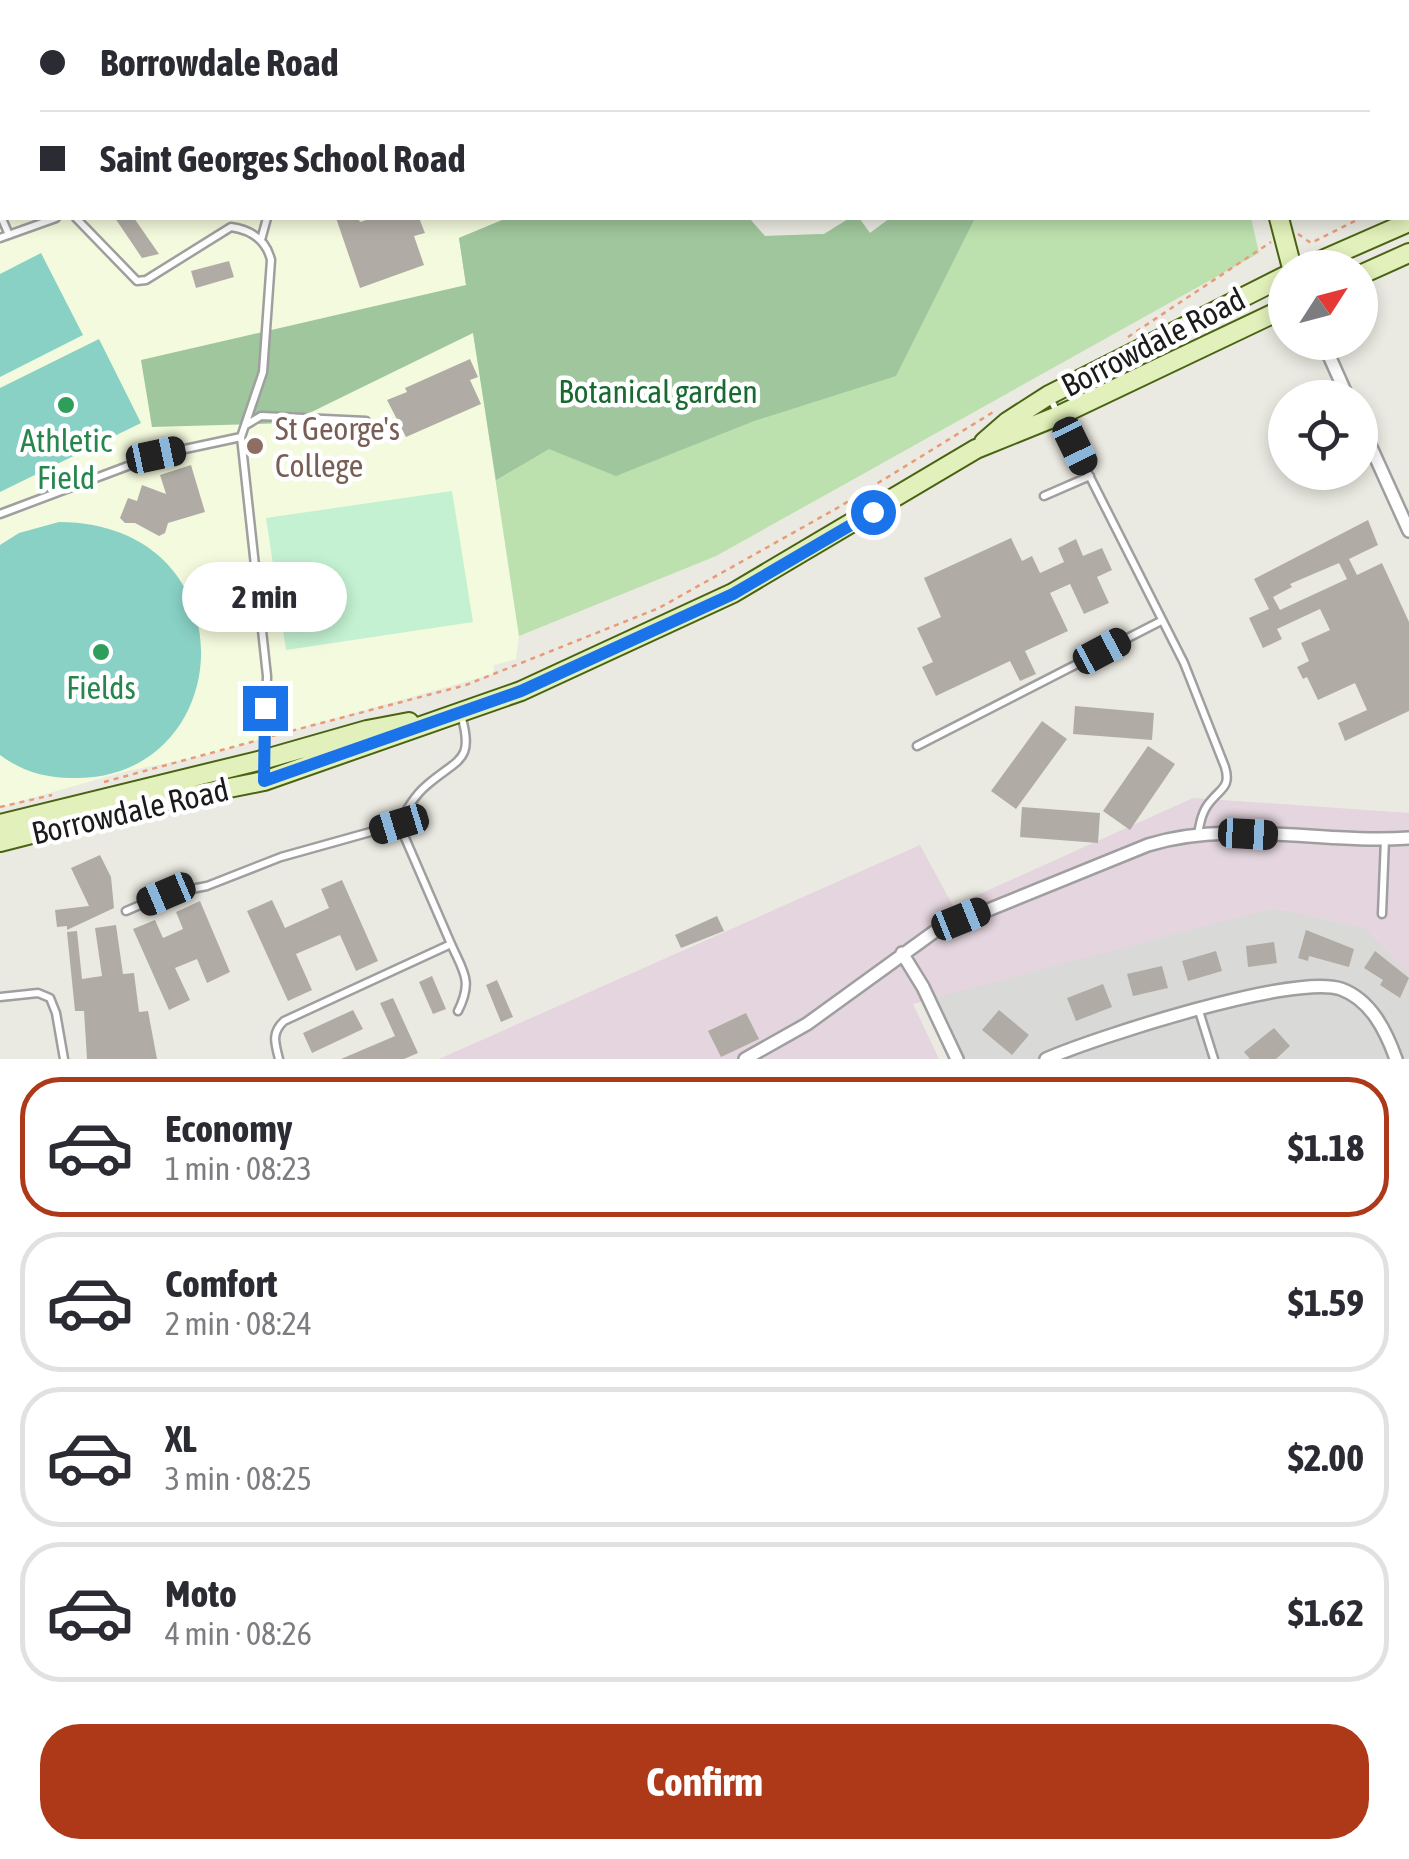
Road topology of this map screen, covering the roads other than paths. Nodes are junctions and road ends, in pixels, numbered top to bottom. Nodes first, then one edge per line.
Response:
1 (3, 220) edge
2 (50, 220) edge
3 (78, 220) edge
4 (266, 220) edge
5 (1409, 222) edge
6 (1281, 225) edge
7 (10, 234) junction
8 (0, 238) edge
9 (261, 240) junction
10 (1287, 250) edge
11 (1345, 250) edge
12 (1409, 253) edge
13 (1378, 267) edge
14 (1268, 285) edge
15 (1268, 316) edge
16 (1048, 395) junction
17 (1060, 415) junction
18 (366, 421) dead end
19 (241, 437) junction
20 (976, 449) junction
21 (1378, 463) edge
22 (1090, 476) junction
23 (1044, 496) dead end
24 (0, 514) edge
25 (1409, 531) edge
26 (1161, 620) junction
27 (460, 711) junction
28 (430, 720) junction
29 (917, 746) dead end
30 (262, 760) junction
31 (264, 781) junction
32 (0, 824) edge
33 (399, 824) junction
34 (1198, 834) junction
35 (1409, 838) edge
36 (1386, 840) junction
37 (0, 842) edge
38 (126, 911) dead end
39 (1382, 914) dead end
40 (451, 944) junction
41 (902, 953) junction
42 (0, 996) edge
43 (458, 1011) dead end
44 (1199, 1011) junction
45 (64, 1059) edge
46 (278, 1059) edge
47 (745, 1059) edge
48 (957, 1059) edge
49 (1046, 1059) edge
50 (1214, 1059) edge
51 (1396, 1059) edge

1 - 7 lane
2 - 7 lane
3 - 9 lane
4 - 9 lane
5 - 11 main road
6 - 10 main road
7 - 8 lane
9 - 19 lane
12 - 13 main road
14 - 16 main road, Borrowdale Road
15 - 17 main road, Borrowdale Road
16 - 17 lane
16 - 20 main road, Borrowdale Road
17 - 20 main road, Borrowdale Road
17 - 22 lane
18 - 19 lane
19 - 24 lane
19 - 30 lane
20 - 27 main road, Borrowdale Road
21 - 25 street
22 - 23 lane
22 - 26 lane
26 - 29 lane
26 - 34 lane
27 - 28 main road, Borrowdale Road
27 - 33 lane
28 - 30 main road, Borrowdale Road
28 - 31 main road, Borrowdale Road
30 - 31 lane
30 - 32 main road, Borrowdale Road
31 - 37 main road, Borrowdale Road
33 - 38 lane
33 - 40 lane
34 - 36 street
34 - 41 street
35 - 36 street
36 - 39 lane
40 - 43 lane
40 - 46 lane
41 - 47 street
41 - 48 street
42 - 45 lane
44 - 49 street
44 - 50 lane
44 - 51 street

